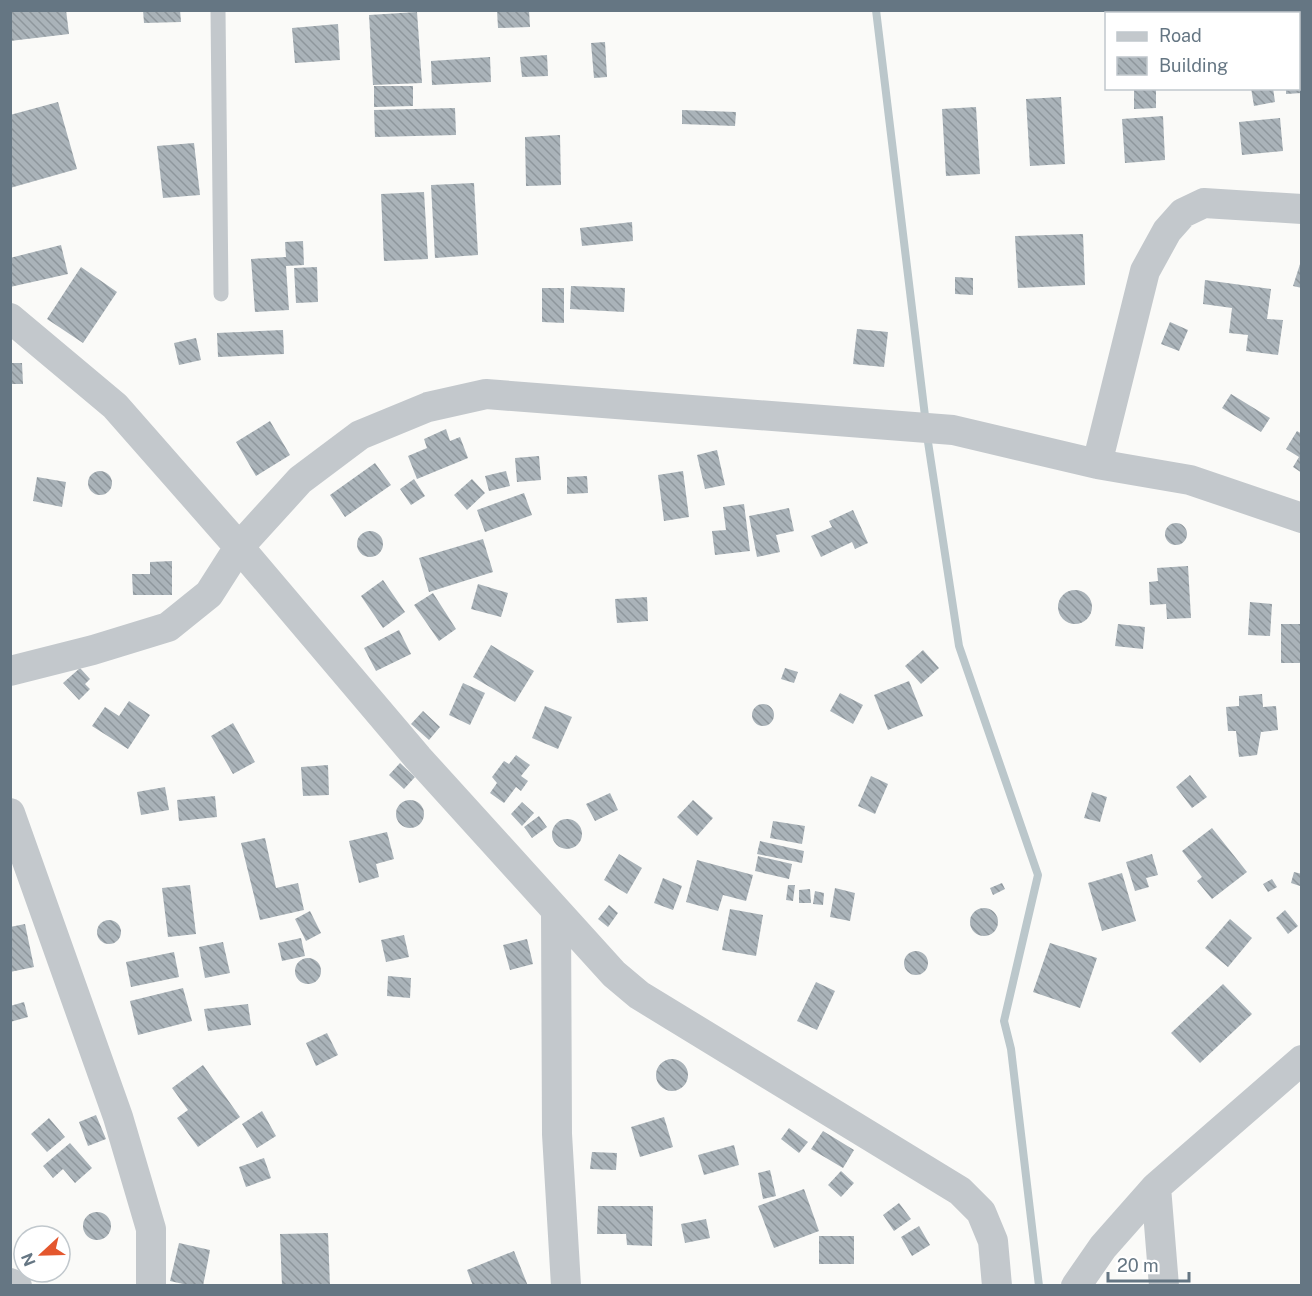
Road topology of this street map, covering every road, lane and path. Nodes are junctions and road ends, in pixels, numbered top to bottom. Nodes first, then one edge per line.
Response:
1 (218, 10) edge
2 (1302, 209) edge
3 (221, 294) dead end
4 (10, 318) edge
5 (1097, 464) junction
6 (1302, 518) edge
7 (239, 547) junction
8 (13, 679) edge
9 (10, 813) edge
10 (556, 910) junction
11 (1302, 1060) edge
12 (1156, 1188) junction
13 (10, 1283) edge
14 (16, 1286) edge
15 (151, 1286) edge
16 (566, 1286) edge
17 (997, 1286) edge
18 (1076, 1286) edge
19 (1164, 1286) edge

1 - 3 lane
2 - 5 street
4 - 7 street
5 - 6 street
5 - 7 street
7 - 8 street
7 - 10 street
9 - 15 street
10 - 16 street
10 - 17 street
11 - 12 street
12 - 18 street
12 - 19 street
13 - 14 street

